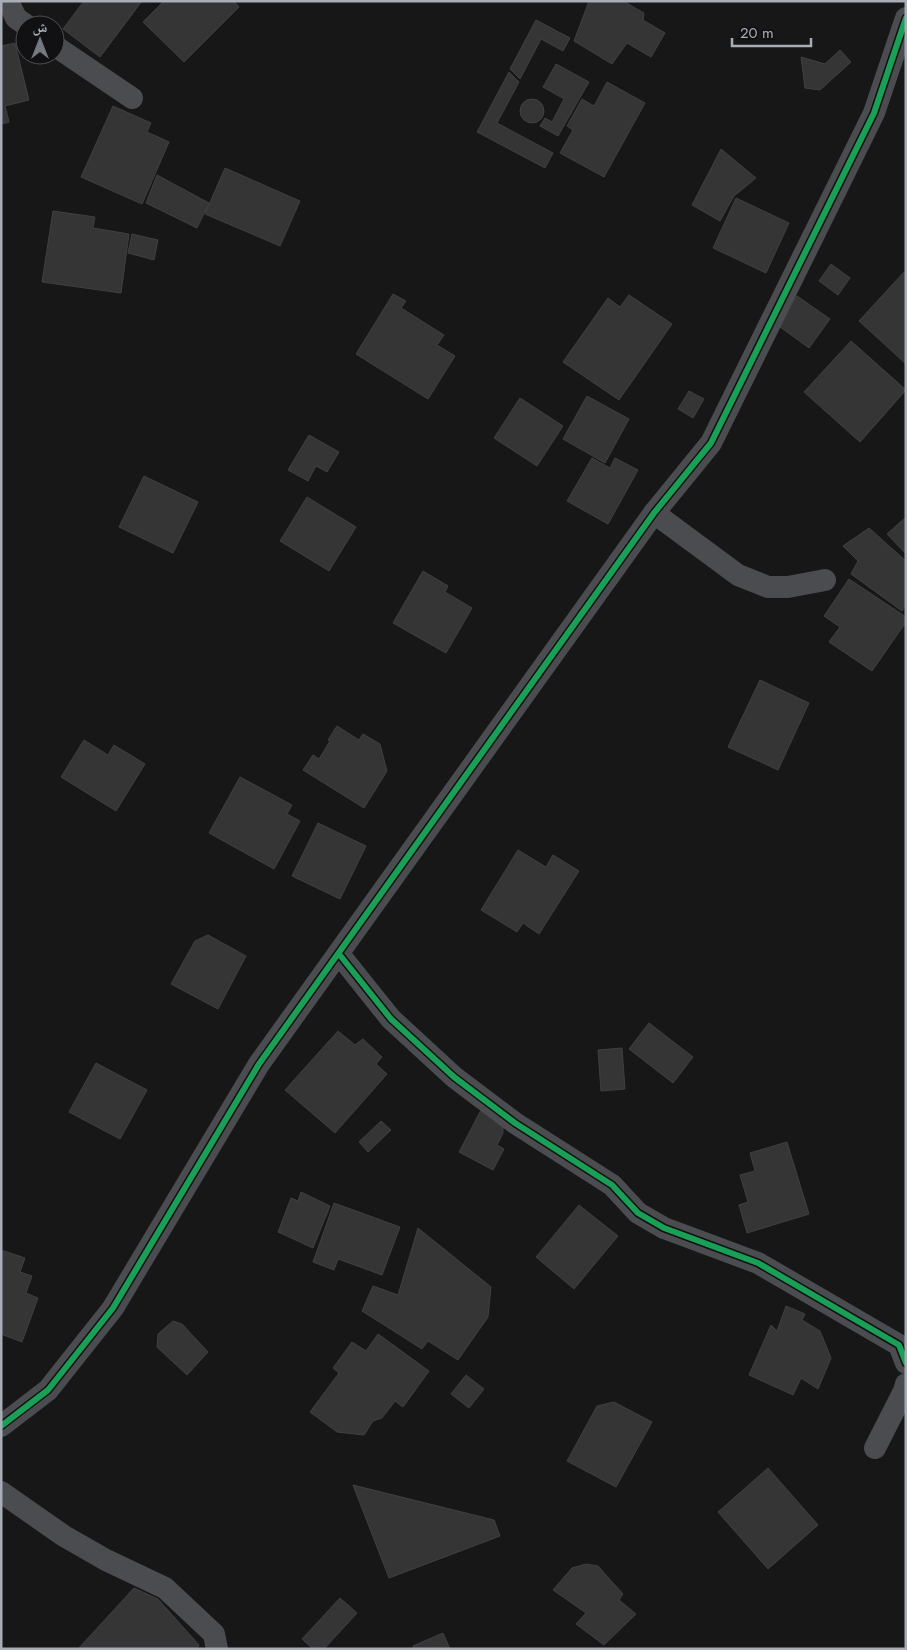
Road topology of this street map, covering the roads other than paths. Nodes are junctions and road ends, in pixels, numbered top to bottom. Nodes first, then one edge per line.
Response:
1 (8, 1) edge
2 (15, 16) edge
3 (906, 18) edge
4 (65, 53) edge
5 (132, 98) dead end
6 (654, 513) junction
7 (825, 580) dead end
8 (339, 954) junction
9 (906, 1363) edge
10 (906, 1384) edge
11 (1, 1426) edge
12 (875, 1448) dead end
13 (1, 1492) edge
14 (217, 1649) edge

1 - 2 street
3 - 6 street
4 - 5 street
6 - 7 street
6 - 8 street
8 - 9 street
8 - 11 street
10 - 12 street
13 - 14 street

